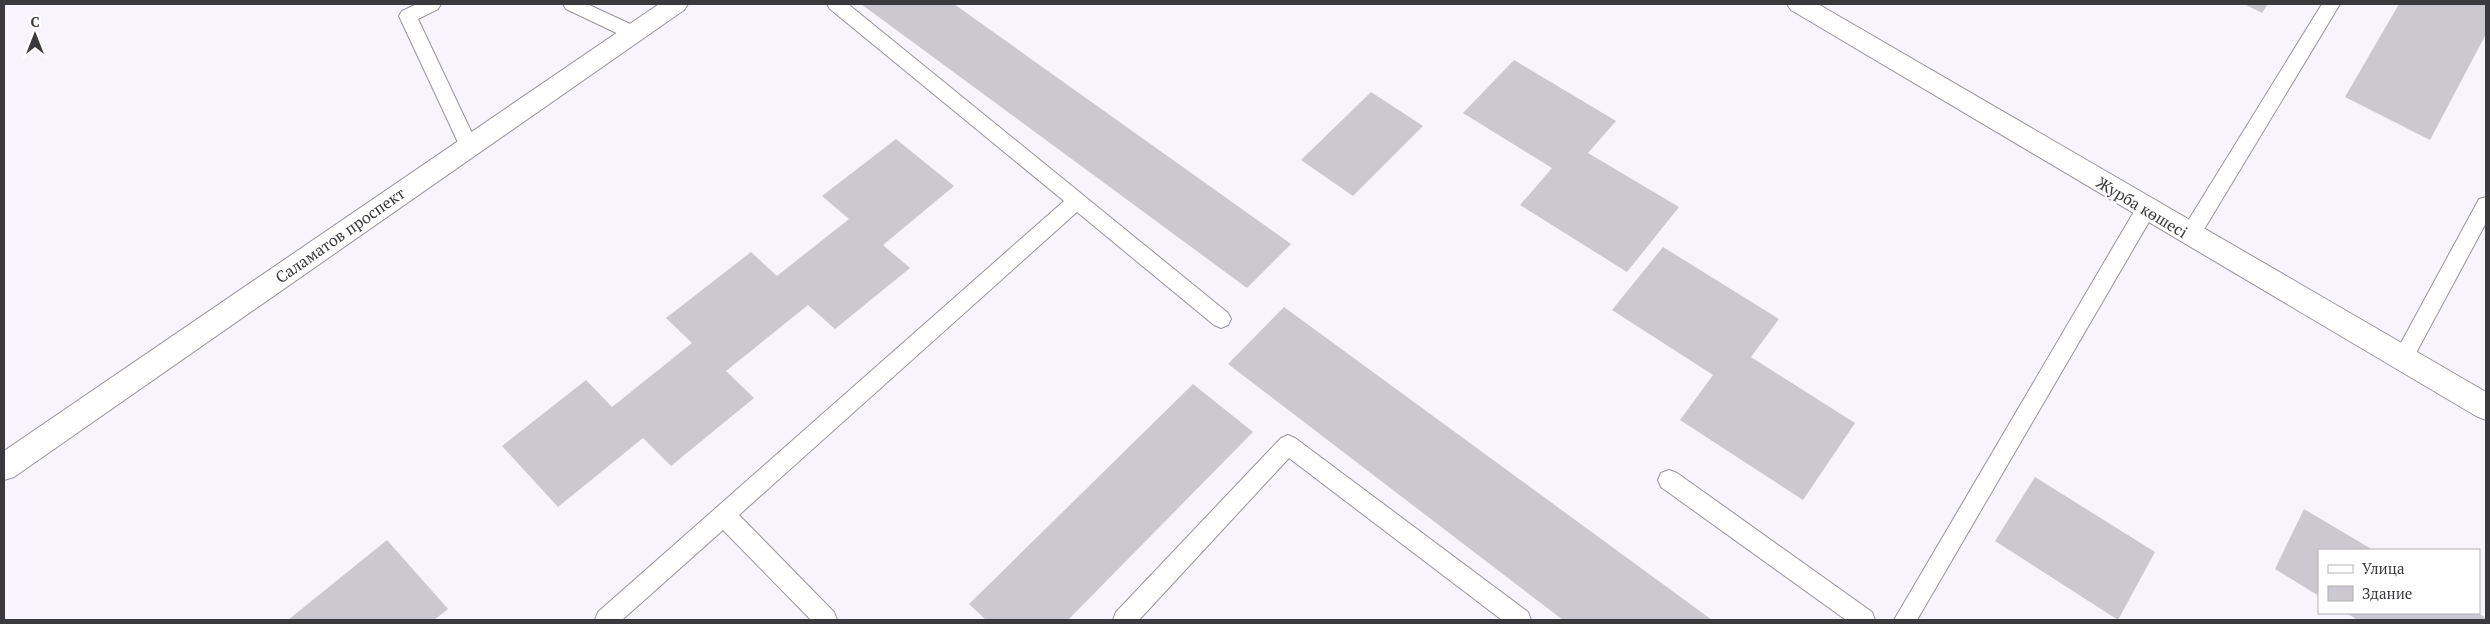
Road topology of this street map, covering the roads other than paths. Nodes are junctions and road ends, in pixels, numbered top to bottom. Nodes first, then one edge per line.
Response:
1 (432, 4) edge
2 (572, 4) edge
3 (676, 4) edge
4 (836, 4) edge
5 (1799, 4) edge
6 (2331, 4) edge
7 (633, 33) junction
8 (469, 146) junction
9 (1077, 201) junction
10 (2486, 205) edge
11 (2146, 209) junction
12 (2190, 235) junction
13 (1221, 319) dead end
14 (2402, 360) junction
15 (2486, 407) edge
16 (4, 467) edge
17 (1669, 480) dead end
18 (724, 515) junction
19 (606, 620) edge
20 (826, 620) edge
21 (1124, 620) edge
22 (1520, 620) edge
23 (1864, 620) edge
24 (1905, 620) edge

1 - 8 lane
2 - 7 lane
3 - 7 street, Саламатов проспект
4 - 9 lane
5 - 11 street, Журба көшесі
6 - 12 lane
7 - 8 street, Саламатов проспект
8 - 16 street, Саламатов проспект
9 - 13 lane
9 - 18 lane
10 - 14 lane
11 - 12 street, Журба көшесі
11 - 24 lane
12 - 14 street, Журба көшесі
14 - 15 street, Журба көшесі
17 - 23 lane
18 - 19 lane
18 - 20 lane
21 - 22 lane

